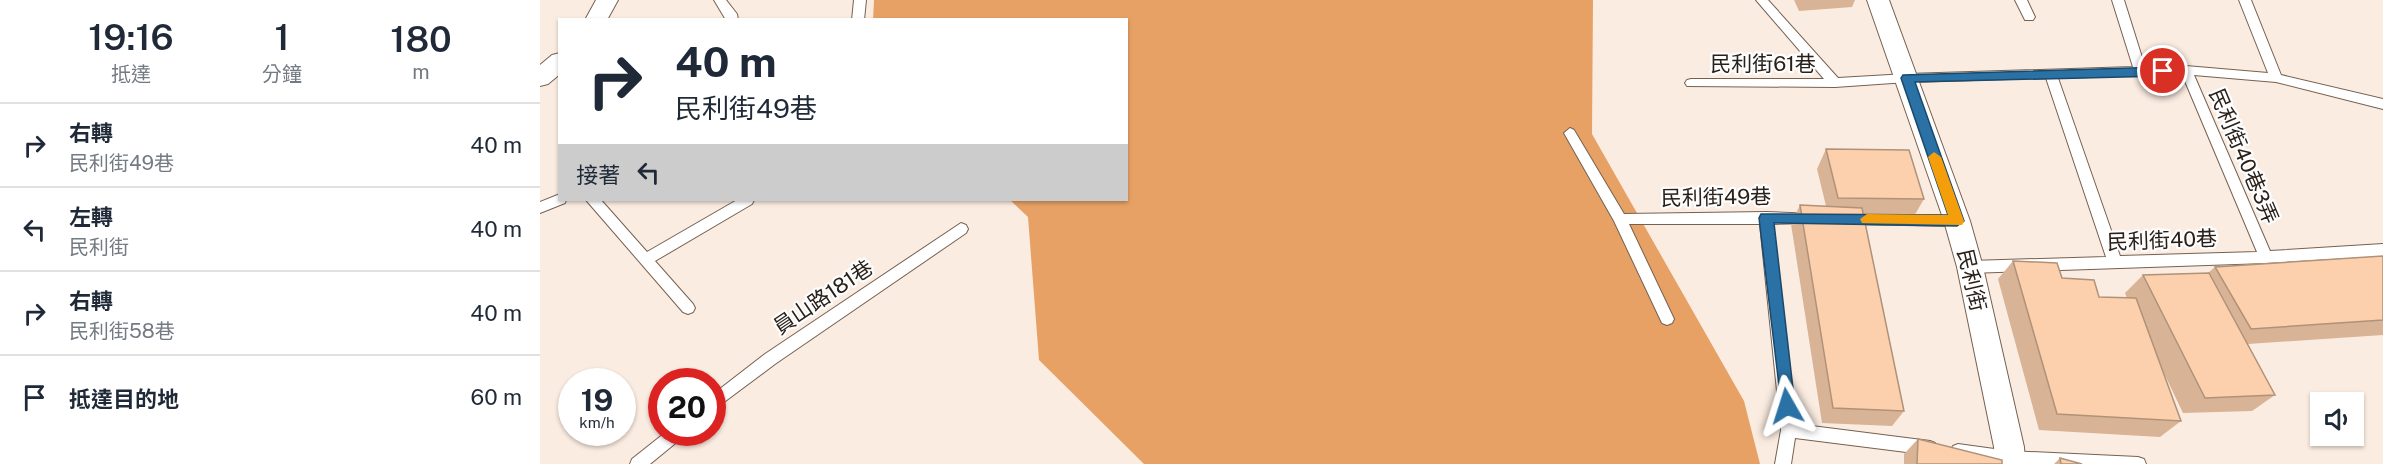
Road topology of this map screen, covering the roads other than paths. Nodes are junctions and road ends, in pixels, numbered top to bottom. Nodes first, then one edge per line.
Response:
1 (608, 0) edge
2 (733, 0) edge
3 (860, 0) edge
4 (1762, 0) edge
5 (1878, 0) edge
6 (2021, 0) edge
7 (2118, 0) edge
8 (2245, 0) edge
9 (720, 1) edge
10 (2029, 17) dead end
11 (597, 18) edge
12 (733, 18) edge
13 (858, 18) edge
14 (558, 63) edge
15 (2186, 70) junction
16 (2141, 72) junction
17 (2050, 74) junction
18 (540, 78) edge
19 (1907, 78) junction
20 (2276, 78) junction
21 (1691, 83) dead end
22 (1835, 83) junction
23 (2383, 104) edge
24 (1570, 133) dead end
25 (558, 201) edge
26 (594, 201) edge
27 (745, 201) edge
28 (540, 208) edge
29 (1766, 218) junction
30 (1620, 219) junction
31 (1957, 221) junction
32 (961, 229) dead end
33 (2383, 250) edge
34 (2266, 257) junction
35 (645, 260) junction
36 (2115, 262) junction
37 (1970, 267) junction
38 (688, 308) dead end
39 (1667, 319) dead end
40 (726, 393) edge
41 (1790, 430) junction
42 (660, 446) edge
43 (2010, 461) edge
44 (638, 464) edge
45 (1783, 464) edge
46 (2138, 464) edge

1 - 11 street
2 - 9 lane
3 - 13 lane
4 - 22 lane, 民利街61巷
5 - 19 street, 民利街
6 - 10 lane
7 - 16 lane
8 - 20 lane
9 - 12 lane
14 - 18 street
15 - 16 lane, 民利街61巷
15 - 20 lane, 民利街61巷
15 - 34 lane, 民利街40巷3弄
16 - 17 lane, 民利街61巷
17 - 19 lane, 民利街61巷
17 - 36 lane
19 - 22 lane, 民利街61巷
19 - 31 street, 民利街
20 - 23 lane, 民利街61巷
21 - 22 lane, 民利街61巷
24 - 30 lane
25 - 28 lane
26 - 35 lane
27 - 35 lane
29 - 30 lane, 民利街49巷
29 - 31 lane, 民利街49巷
29 - 41 lane
30 - 39 lane
31 - 37 street, 民利街
32 - 40 lane, 員山路181巷
33 - 34 lane, 民利街40巷
34 - 36 lane, 民利街40巷
35 - 38 lane
36 - 37 lane, 民利街40巷
37 - 43 street, 民利街
41 - 43 lane
41 - 45 lane
42 - 44 lane
43 - 46 lane

